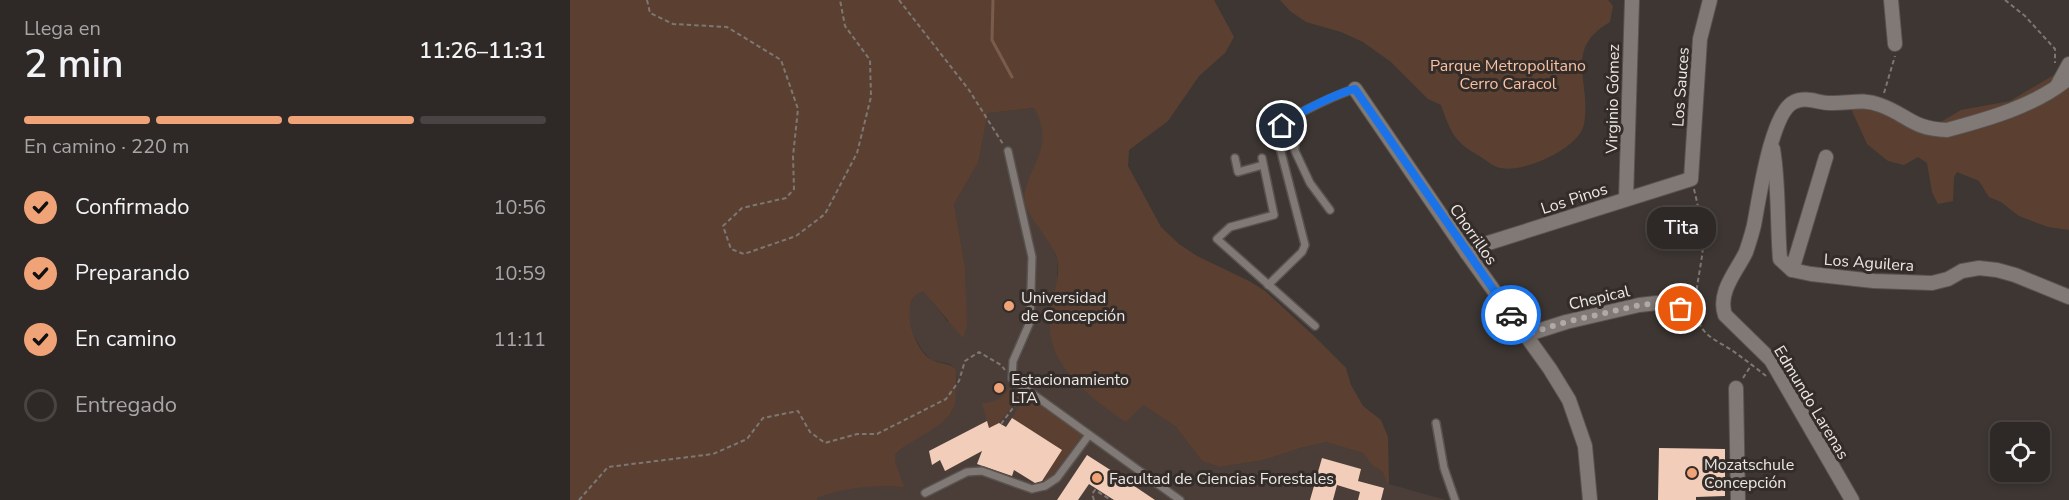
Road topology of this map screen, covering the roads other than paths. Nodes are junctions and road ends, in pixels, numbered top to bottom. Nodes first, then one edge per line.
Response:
1 (1632, 0) edge
2 (1710, 0) edge
3 (1891, 0) edge
4 (1895, 44) road end
5 (2069, 64) edge
6 (2069, 78) edge
7 (1355, 89) joint
8 (2055, 90) junction
9 (1294, 117) junction
10 (1772, 142) junction
11 (1008, 151) road end
12 (1826, 156) dead end
13 (1235, 158) dead end
14 (1691, 178) joint
15 (1626, 199) junction
16 (1330, 210) dead end
17 (1467, 253) junction
18 (1792, 270) junction
19 (1268, 285) junction
20 (2069, 297) edge
21 (1681, 309) dead end
22 (1315, 326) dead end
23 (1524, 335) junction
24 (1736, 388) road end
25 (1436, 423) dead end
26 (1089, 435) junction
27 (925, 493) dead end
28 (1180, 500) edge
29 (1455, 500) edge
30 (1590, 500) edge
31 (1738, 500) edge
32 (1852, 500) edge

1 - 15 street, Virginio Gómez
2 - 14 street, Los Sauces
3 - 4 street
5 - 8 street
6 - 8 street, Edmundo Larenas
7 - 9 lane
7 - 17 street, Chorrillos
8 - 10 street, Edmundo Larenas
9 - 16 lane
9 - 19 lane
10 - 18 street
10 - 32 street, Edmundo Larenas
11 - 26 lane
12 - 18 street
13 - 19 lane
14 - 15 street, Los Pinos
15 - 17 street, Los Pinos
17 - 23 street, Chorrillos
18 - 20 street, Los Aguilera
19 - 22 lane
21 - 23 street, Chepical
23 - 30 street, Chorrillos
24 - 31 street
25 - 29 lane
26 - 27 lane
26 - 28 lane

